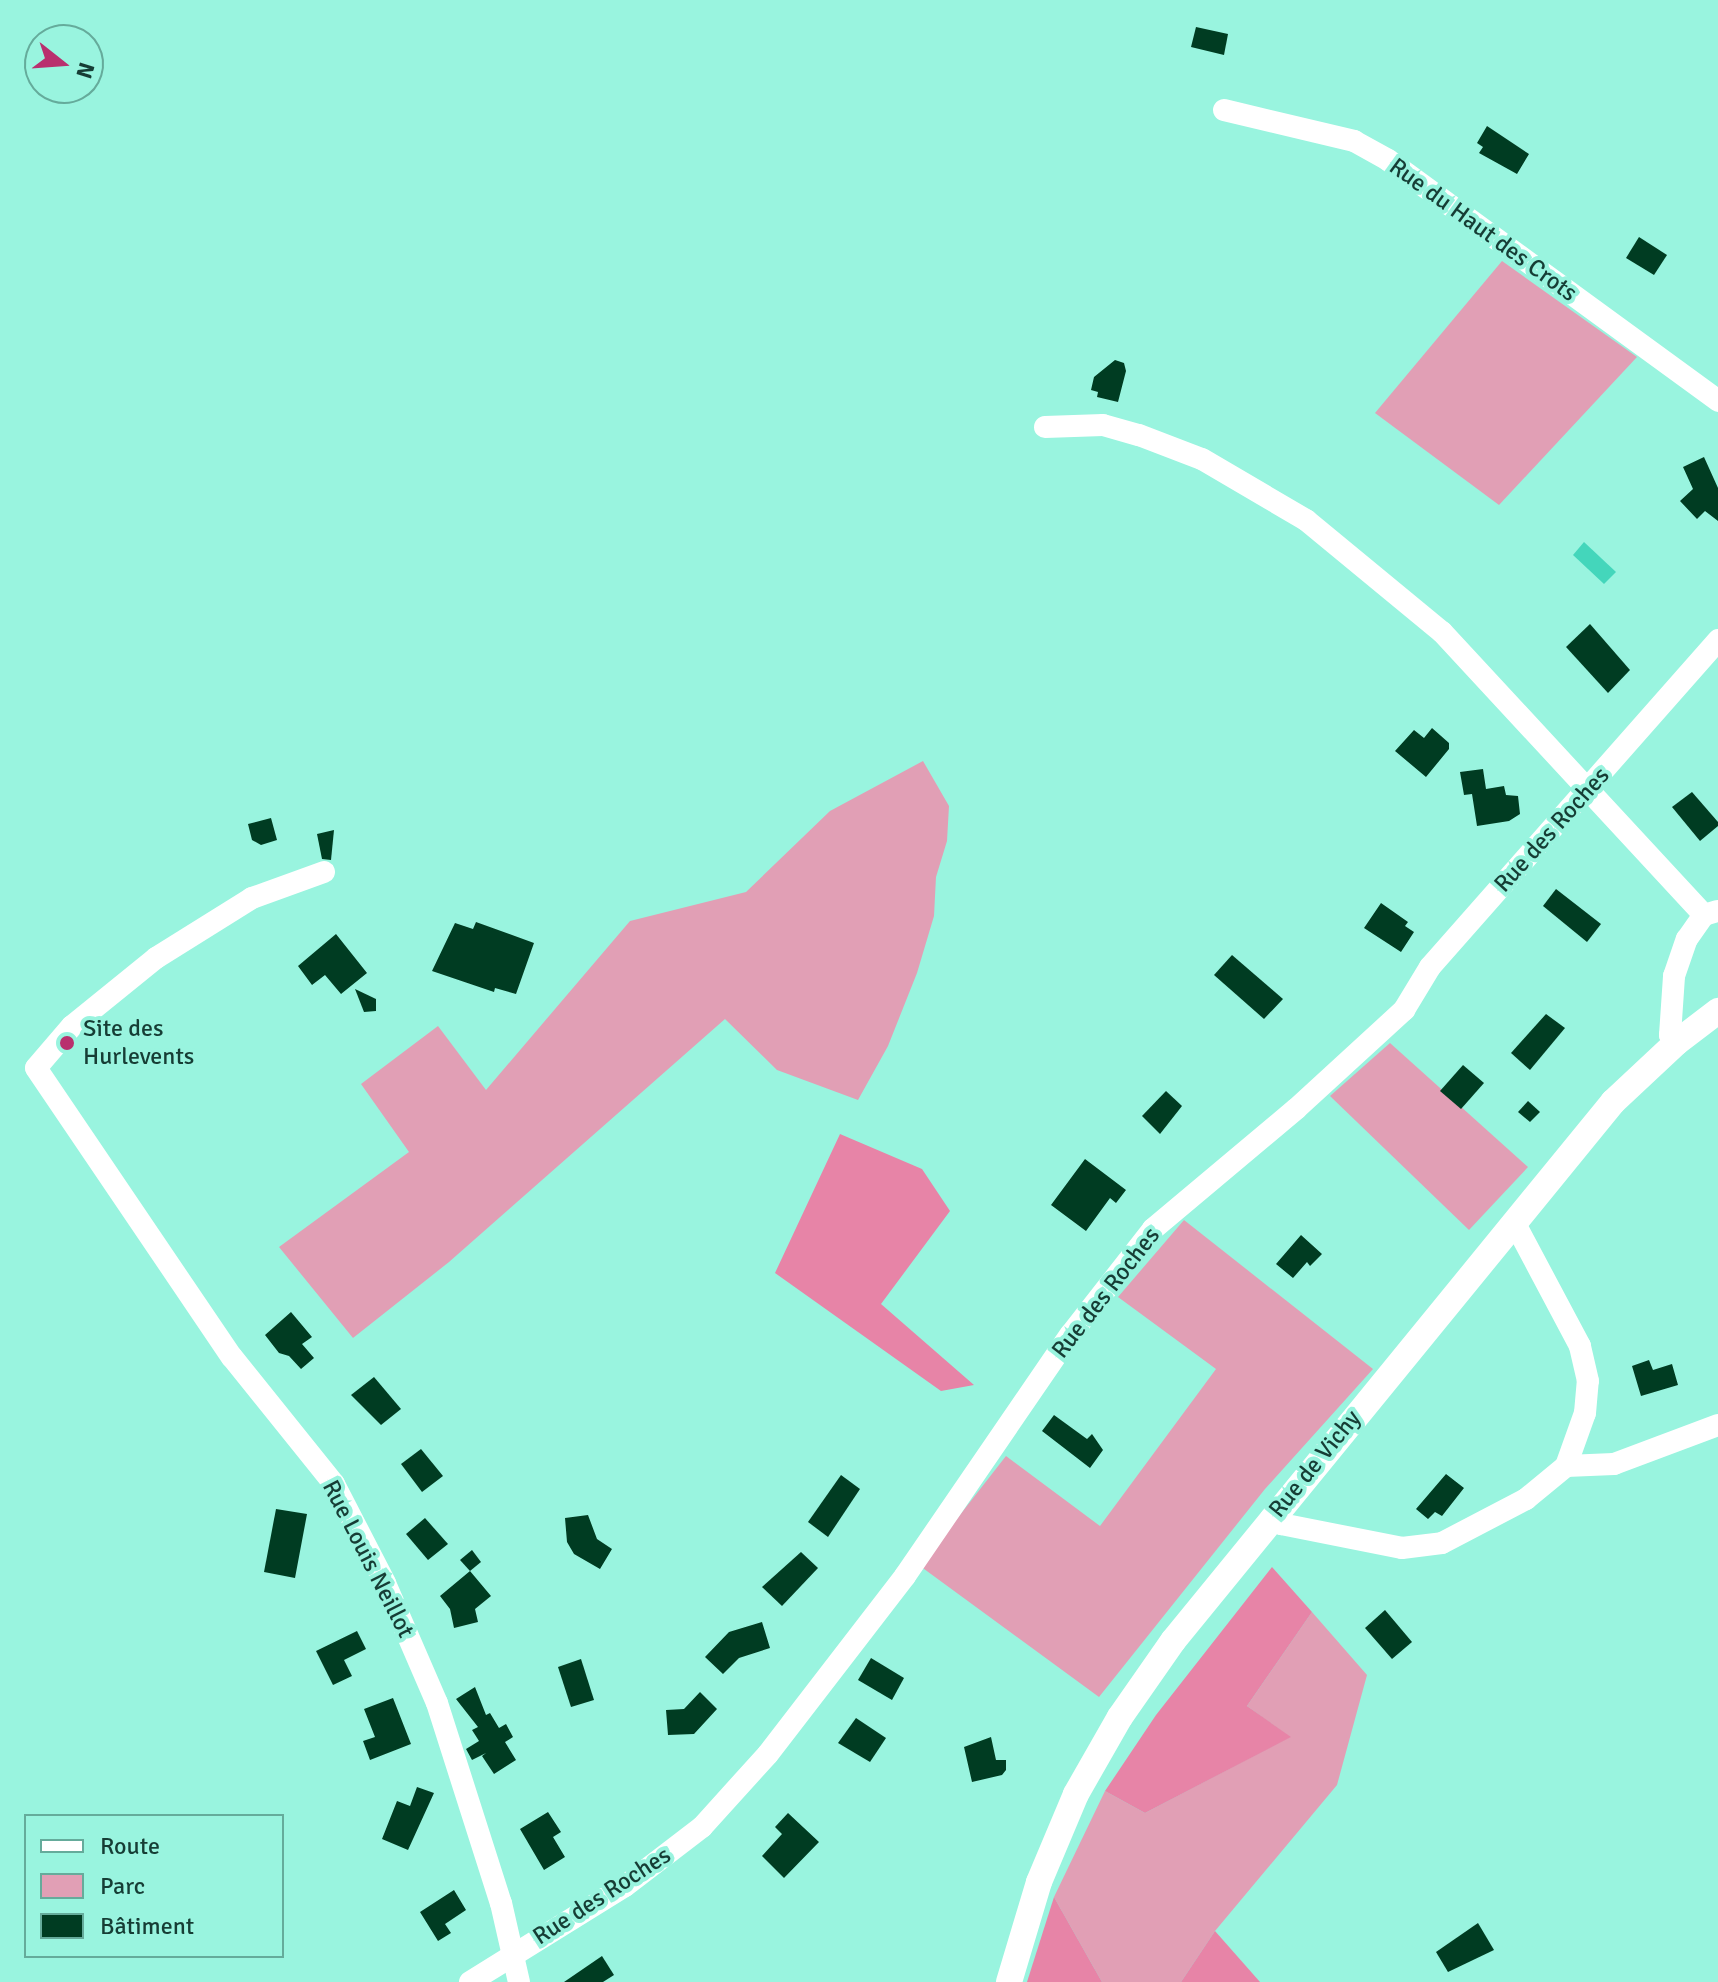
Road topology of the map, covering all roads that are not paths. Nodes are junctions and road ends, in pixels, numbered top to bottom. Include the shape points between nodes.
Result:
1 (1224, 110) dead end
2 (1718, 401) edge
3 (1045, 427) dead end
4 (1718, 640) edge
5 (1590, 789) junction
6 (324, 872) dead end
7 (1711, 913) edge
8 (1718, 1011) edge
9 (1676, 1043) junction
10 (1514, 1222) junction
11 (1718, 1425) edge
12 (1566, 1466) junction
13 (1271, 1518) junction
14 (511, 1954) junction
15 (470, 1982) edge
16 (519, 1982) edge
17 (1009, 1982) edge

1 - 2 street, Rue du Haut des Crots via 1354,141 1388,160
3 - 5 street via 1103,425 1139,435 1202,459 1306,520 1442,632
4 - 5 street, Rue des Roches
5 - 7 street
5 - 14 street, Rue des Roches via 1430,967 1404,1010 1153,1229 1071,1334 905,1576 768,1754 702,1827 625,1886
6 - 14 street, Rue Louis Neillot via 252,898 156,958 72,1026 36,1068 232,1357 334,1484 385,1583 437,1703 493,1875
7 - 9 street via 1687,939 1674,976 1670,1035
8 - 9 street, Rue de Vichy
9 - 10 street, Rue de Vichy via 1613,1102
10 - 12 street via 1580,1346 1588,1381 1585,1413
10 - 13 street, Rue de Vichy
11 - 12 street via 1614,1464
12 - 13 street via 1526,1499 1442,1543 1402,1548
13 - 17 street, Rue de Vichy via 1173,1641 1120,1717 1076,1794 1039,1882
14 - 15 street, Rue des Roches
14 - 16 street, Rue Louis Neillot

